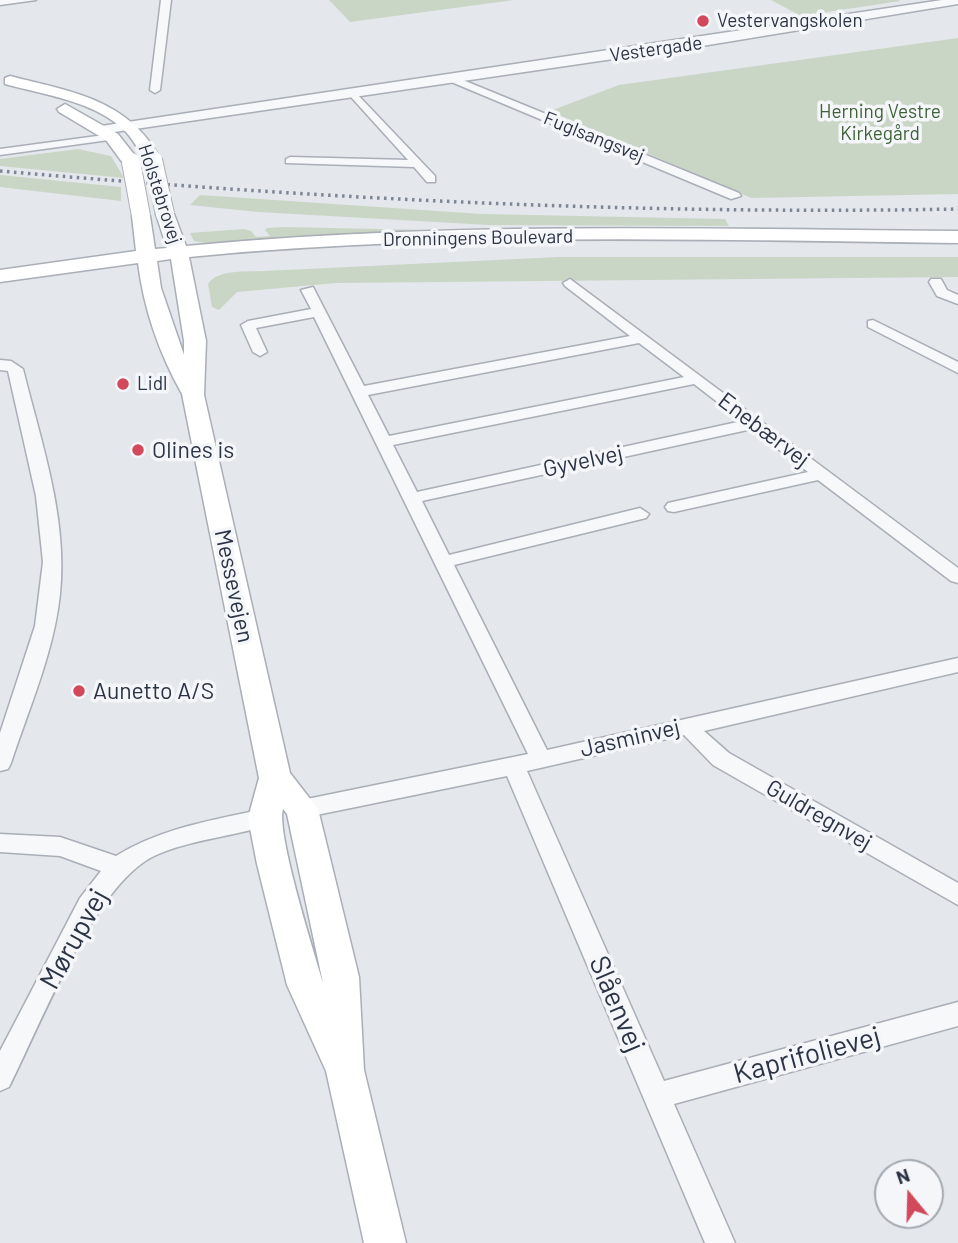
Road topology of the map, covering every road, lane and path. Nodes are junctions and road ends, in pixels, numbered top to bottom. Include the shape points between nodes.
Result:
1 (32, 0) edge
2 (166, 0) edge
3 (958, 1) edge
4 (0, 2) edge
5 (5, 79) edge
6 (453, 79) junction
7 (155, 90) dead end
8 (355, 94) junction
9 (135, 130) junction
10 (109, 132) junction
11 (0, 150) edge
12 (290, 161) dead end
13 (417, 164) junction
14 (431, 179) dead end
15 (735, 196) dead end
16 (958, 237) edge
17 (958, 253) edge
18 (164, 264) junction
19 (0, 276) edge
20 (936, 282) dead end
21 (570, 284) dead end
22 (0, 289) edge
23 (308, 290) dead end
24 (958, 300) edge
25 (319, 312) junction
26 (873, 324) dead end
27 (641, 338) junction
28 (260, 352) dead end
29 (3, 365) edge
30 (958, 368) edge
31 (695, 379) junction
32 (359, 392) junction
33 (193, 395) junction
34 (755, 424) junction
35 (384, 442) junction
36 (821, 474) junction
37 (412, 498) junction
38 (674, 507) dead end
39 (640, 514) dead end
40 (443, 562) junction
41 (958, 577) edge
42 (958, 665) edge
43 (688, 725) junction
44 (541, 759) junction
45 (0, 763) edge
46 (514, 766) junction
47 (275, 778) junction
48 (302, 809) junction
49 (264, 818) junction
50 (0, 843) edge
51 (117, 868) junction
52 (958, 895) edge
53 (958, 1014) edge
54 (345, 1070) junction
55 (0, 1078) edge
56 (656, 1096) junction
57 (384, 1243) edge
58 (720, 1243) edge

1 - 4 street
2 - 7 street
3 - 6 street, Vestergade
5 - 9 main road, Holstebrovej via 103,109
5 - 10 main road, Holstebrovej via 52,102 85,111
6 - 8 street, Vestergade
6 - 15 street, Fuglsangsvej
8 - 9 street, Vestergade
8 - 13 street
9 - 10 main road
9 - 18 main road, Holstebrovej, bridge via 153,160 165,214
10 - 11 street
10 - 18 main road, Holstebrovej, bridge via 131,162 141,216
12 - 13 street
13 - 14 street
16 - 18 main road, Dronningens Boulevard via 374,239
17 - 18 main road, Dronningens Boulevard via 646,250
18 - 19 main road, Dronningens Boulevard
18 - 22 main road, Dronningens Boulevard
18 - 33 main road, Messevejen via 195,341
18 - 33 main road, Messevejen via 167,344
20 - 24 street via 943,293
21 - 27 street, Enebærvej
23 - 25 street
25 - 28 street via 248,325
25 - 32 street
26 - 30 street
27 - 31 street, Enebærvej
27 - 32 street
29 - 45 street via 15,369 49,511 52,568 46,625
31 - 34 street, Enebærvej
31 - 35 street
32 - 35 street
33 - 47 main road, Messevejen
34 - 36 street, Enebærvej
34 - 37 street, Gyvelvej
35 - 37 street
36 - 38 street
36 - 41 street, Enebærvej
37 - 40 street
39 - 40 street
40 - 44 street
42 - 43 street, Jasminvej
43 - 44 street, Jasminvej
43 - 52 street, Guldregnvej via 721,759
44 - 46 street, Jasminvej
46 - 48 street, Jasminvej
46 - 56 street, Slåenvej
47 - 48 main road, Messevejen
47 - 49 main road, Messevejen
48 - 49 main road
48 - 54 main road, Messevejen via 341,977
49 - 51 street, Mørupvej via 184,836 145,850
49 - 54 main road, Messevejen via 305,985
50 - 51 street via 60,844
51 - 55 street, Mørupvej via 88,905
53 - 56 street, Kaprifolievej
54 - 57 main road, Messevejen
56 - 58 street, Slåenvej

